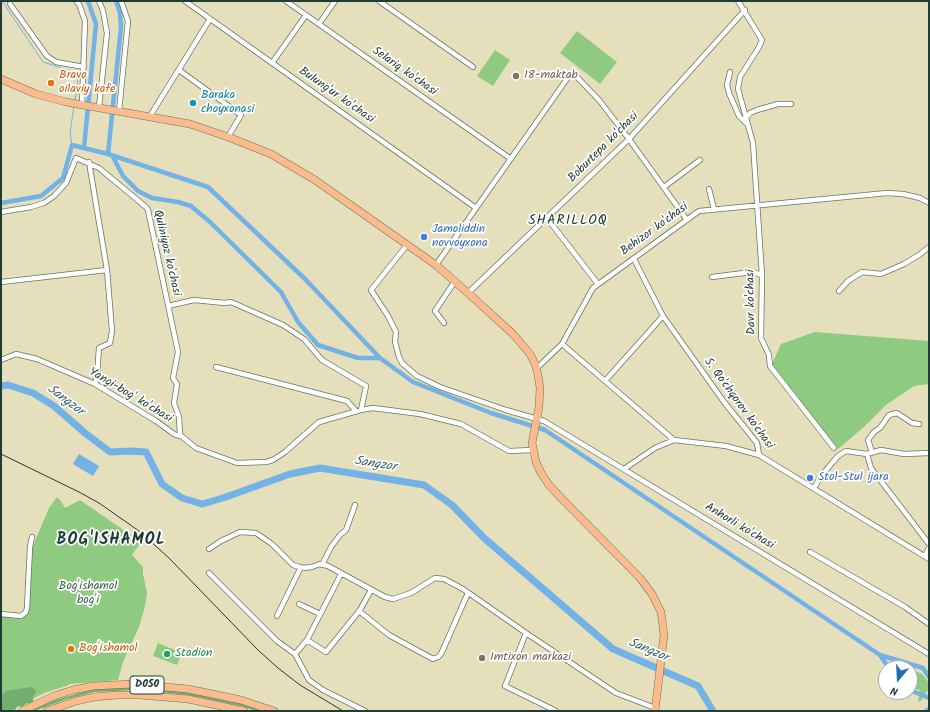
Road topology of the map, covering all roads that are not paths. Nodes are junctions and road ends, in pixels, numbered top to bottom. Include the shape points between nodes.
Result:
1 (76, 1) edge
2 (99, 1) edge
3 (121, 1) edge
4 (184, 1) edge
5 (286, 1) edge
6 (335, 1) edge
7 (379, 1) edge
8 (738, 1) edge
9 (10, 4) dead end
10 (745, 10) junction
11 (306, 15) junction
12 (210, 19) junction
13 (319, 24) junction
14 (272, 63) junction
15 (84, 67) junction
16 (473, 67) dead end
17 (179, 70) junction
18 (730, 72) dead end
19 (1, 79) edge
20 (79, 104) junction
21 (791, 104) dead end
22 (99, 107) junction
23 (119, 111) junction
24 (150, 116) junction
25 (746, 118) junction
26 (748, 126) junction
27 (228, 137) junction
28 (629, 139) junction
29 (511, 159) junction
30 (700, 160) dead end
31 (89, 162) junction
32 (664, 187) junction
33 (710, 189) dead end
34 (929, 203) edge
35 (757, 205) junction
36 (476, 208) junction
37 (714, 209) junction
38 (1, 212) edge
39 (547, 218) junction
40 (687, 220) junction
41 (407, 245) junction
42 (929, 246) edge
43 (634, 258) junction
44 (436, 265) junction
45 (107, 270) junction
46 (762, 275) junction
47 (712, 277) dead end
48 (455, 281) junction
49 (1, 282) edge
50 (598, 284) junction
51 (840, 290) dead end
52 (468, 293) junction
53 (168, 306) junction
54 (663, 316) junction
55 (444, 323) dead end
56 (562, 344) junction
57 (1, 360) edge
58 (216, 367) dead end
59 (537, 368) junction
60 (605, 381) junction
61 (95, 384) junction
62 (359, 411) junction
63 (537, 419) junction
64 (918, 424) dead end
65 (180, 435) junction
66 (674, 440) junction
67 (834, 448) dead end
68 (533, 450) junction
69 (870, 453) junction
70 (929, 454) edge
71 (759, 455) junction
72 (624, 469) junction
73 (814, 488) junction
74 (355, 505) dead end
75 (32, 537) dead end
76 (929, 544) edge
77 (929, 548) edge
78 (209, 549) dead end
79 (810, 552) dead end
80 (927, 557) edge
81 (322, 565) junction
82 (301, 567) junction
83 (209, 573) dead end
84 (341, 574) junction
85 (371, 590) junction
86 (468, 593) junction
87 (299, 604) dead end
88 (359, 611) junction
89 (1, 614) edge
90 (320, 614) junction
91 (277, 616) dead end
92 (929, 624) edge
93 (526, 633) junction
94 (307, 640) junction
95 (294, 654) junction
96 (929, 654) edge
97 (655, 710) edge
98 (22, 711) edge
99 (47, 711) edge
100 (244, 711) edge
101 (274, 711) edge
102 (365, 711) edge
103 (556, 711) edge

1 - 15 street via 80,4 86,21
2 - 22 street via 107,33
3 - 23 street via 128,21
4 - 12 street, Bulung'ur ko'chasi
5 - 11 street, Selariq ko'chasi
6 - 13 street
7 - 16 street
8 - 10 street
9 - 15 street via 47,56 56,62
10 - 25 street, Davr ko'chasi via 762,40 740,77 738,89
10 - 28 street, Boburtepa ko'chasi
11 - 13 street, Selariq ko'chasi
11 - 14 street
12 - 14 street, Bulung'ur ko'chasi
12 - 17 street
13 - 29 street, Selariq ko'chasi
14 - 36 street, Bulung'ur ko'chasi
15 - 20 street
17 - 24 street
17 - 27 street via 241,115
18 - 26 street via 727,84 729,93 739,116
19 - 20 main road via 36,94
20 - 22 main road
21 - 25 street via 778,104 757,110
22 - 23 main road
23 - 24 main road
24 - 27 main road via 190,124
25 - 26 street, Davr ko'chasi
26 - 35 street, Davr ko'chasi via 753,143
27 - 41 main road via 271,154 301,171
28 - 29 street via 599,100 576,76 569,76
28 - 32 street
28 - 39 street, Boburtepa ko'chasi
29 - 36 street
30 - 32 street
31 - 38 street via 76,158 66,184 44,203
31 - 45 street
31 - 53 street, Quliniyoz ko'chasi via 148,210
32 - 40 street
33 - 37 street
34 - 35 street, Behizor ko'chasi via 920,198 887,193
35 - 37 street, Behizor ko'chasi
35 - 46 street, Davr ko'chasi
36 - 44 street
37 - 40 street, Behizor ko'chasi via 699,211
39 - 50 street
39 - 52 street, Boburtepa ko'chasi
40 - 43 street, Behizor ko'chasi
41 - 44 main road
41 - 63 street, Anhorli ko'chasi via 371,290 396,332 395,342 402,363 417,376 440,387
42 - 51 street via 904,264 881,274 862,272
43 - 50 street, Behizor ko'chasi
43 - 54 street, S. Qo'chqorov ko'chasi
44 - 48 main road
45 - 49 street
45 - 61 street via 111,337 109,344 99,348
46 - 47 street via 752,272
46 - 67 street, Davr ko'chasi via 761,338 769,355 770,366
48 - 52 main road
48 - 55 street via 435,311
50 - 56 street, Behizor ko'chasi via 593,288
52 - 59 main road via 521,342
53 - 62 street via 194,300 232,302 283,325 304,339 322,360 366,386
53 - 65 street, Quliniyoz ko'chasi via 178,352 173,378 177,384 174,403 179,417
54 - 60 street
54 - 71 street, S. Qo'chqorov ko'chasi via 724,402 757,443
56 - 59 street, Behizor ko'chasi
56 - 60 street
57 - 61 street, Yangi-bog' ko'chasi via 16,354 38,359
58 - 62 street via 348,401
59 - 63 main road via 540,388
60 - 66 street
61 - 65 street, Yangi-bog' ko'chasi via 174,434
62 - 65 street, Yangi-bog' ko'chasi via 319,422 285,452 266,462 237,463 196,448
62 - 68 street, Yangi-bog' ko'chasi via 373,408 420,414 461,424 509,451
63 - 68 main road
63 - 72 street, Anhorli ko'chasi
64 - 69 street via 897,413 889,415 868,440
66 - 71 street via 726,446
66 - 72 street via 655,448
68 - 97 main road via 537,465 549,485 633,570 659,607 664,636
69 - 70 street via 881,450 904,454
69 - 73 street via 846,451 838,456 820,476
69 - 76 street via 871,468
71 - 73 street, S. Qo'chqorov ko'chasi
72 - 96 street, Anhorli ko'chasi
73 - 80 street, S. Qo'chqorov ko'chasi
74 - 81 street via 346,530 331,546
75 - 89 street via 26,612 21,616
77 - 80 street
78 - 82 street via 240,532 256,533 272,544 292,565
79 - 92 street via 905,607
81 - 82 street
81 - 84 street
82 - 91 street
83 - 95 street via 277,642
84 - 85 street
84 - 90 street
85 - 86 street via 393,599 411,593 435,578 444,579
85 - 88 street
86 - 88 street via 441,654 433,659 389,635
86 - 93 street
87 - 90 street
88 - 94 street via 326,652
90 - 94 street
93 - 97 street via 616,693
93 - 103 street via 505,686
94 - 95 street
95 - 102 street via 309,680
98 - 101 main road, D050 via 73,690 132,684 188,689 241,700
99 - 100 main road, D050 via 76,700 117,695 188,699

